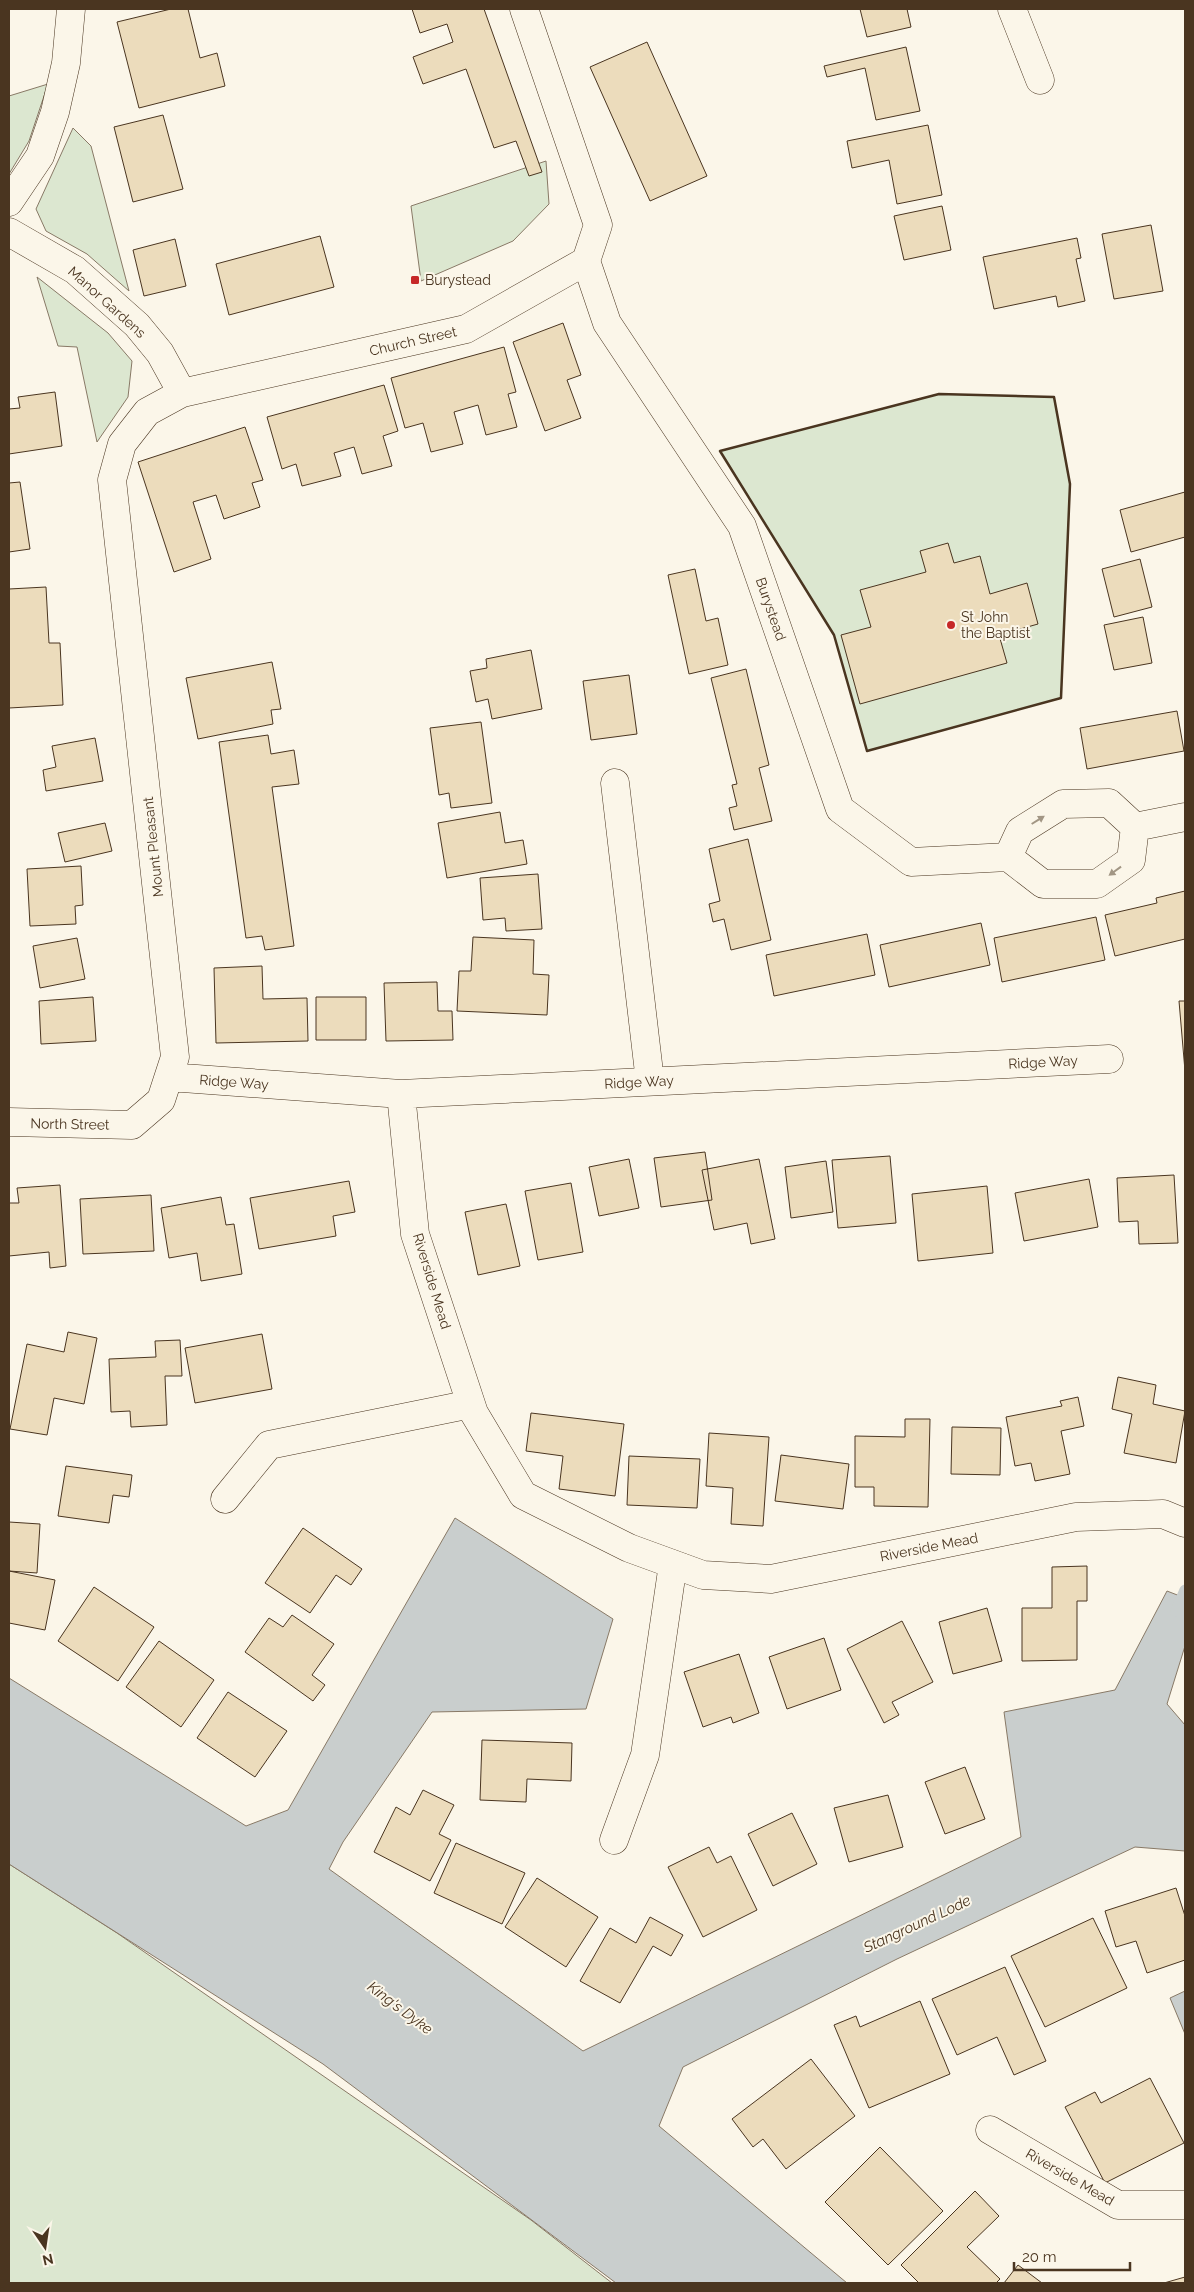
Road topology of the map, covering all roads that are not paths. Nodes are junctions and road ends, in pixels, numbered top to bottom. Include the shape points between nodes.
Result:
1 (72, 9) edge
2 (1012, 9) edge
3 (530, 11) edge
4 (1040, 80) dead end
5 (9, 202) edge
6 (9, 232) edge
7 (586, 261) junction
8 (182, 393) junction
9 (121, 554) joint
10 (615, 782) dead end
11 (1185, 817) edge
12 (1135, 827) junction
13 (1008, 856) junction
14 (1109, 1058) dead end
15 (169, 1077) junction
16 (650, 1082) junction
17 (400, 1094) junction
18 (9, 1122) edge
19 (132, 1125) joint
20 (471, 1404) junction
21 (225, 1499) dead end
22 (1185, 1523) edge
23 (674, 1564) junction
24 (614, 1840) dead end
25 (990, 2130) dead end
26 (1185, 2205) edge

1 - 5 street via 66,63 52,121 40,156
2 - 4 street
3 - 7 street via 598,225
6 - 8 street, Manor Gardens via 75,270 137,325 160,353
7 - 8 street, Church Street via 466,329
7 - 13 street, Burystead via 606,323 742,526 840,809 911,862
8 - 9 street, Church Street via 148,412 122,444 112,480
9 - 15 street, Mount Pleasant via 175,1057
10 - 16 street
11 - 12 street
13 -> 12 street via 1020,831 1063,804 1109,804
12 -> 13 street via 1130,860 1097,884 1043,884
14 - 16 street, Ridge Way
15 - 17 street, Ridge Way
15 - 19 street, Mount Pleasant via 161,1100
16 - 17 street, Ridge Way
17 - 20 street, Riverside Mead via 415,1234
18 - 19 street, North Street
20 - 21 street via 269,1445
20 - 23 street, Riverside Mead via 524,1495 629,1548
22 - 23 street, Riverside Mead via 1162,1514 1076,1517 771,1579 703,1575
23 - 24 street via 645,1755
25 - 26 street, Riverside Mead via 1118,2205

